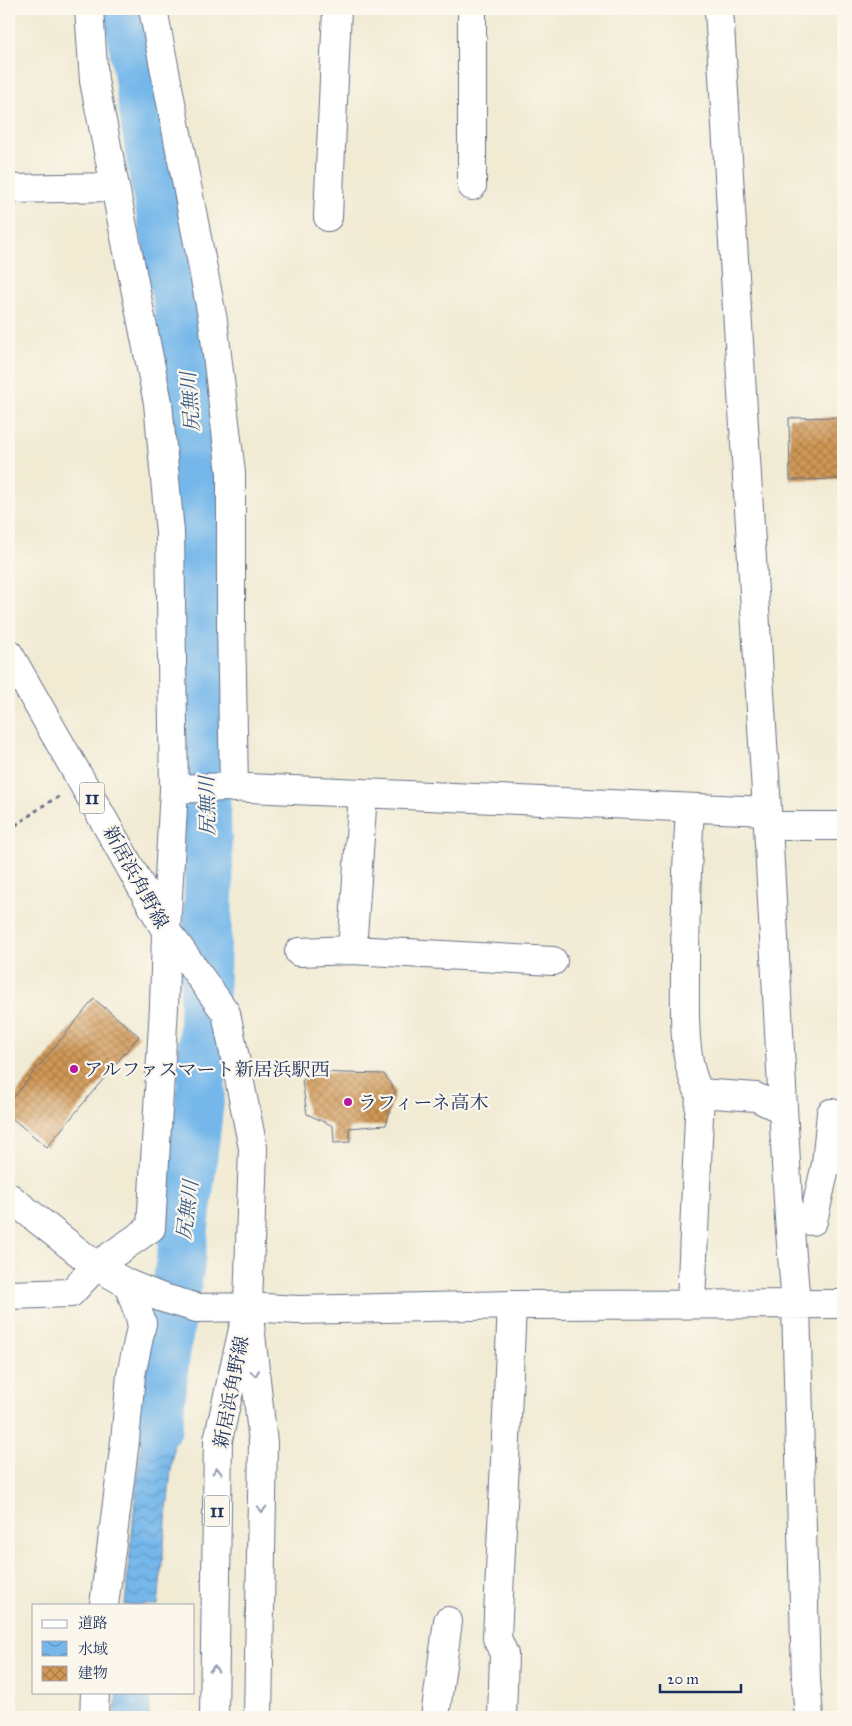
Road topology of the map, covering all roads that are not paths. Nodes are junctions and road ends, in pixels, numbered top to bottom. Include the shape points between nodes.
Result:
1 (89, 9) edge
2 (153, 9) edge
3 (337, 9) edge
4 (472, 9) edge
5 (718, 9) edge
6 (114, 186) junction
7 (472, 186) dead end
8 (9, 189) edge
9 (328, 218) dead end
10 (9, 654) edge
11 (230, 788) junction
12 (181, 789) junction
13 (363, 794) junction
14 (690, 808) junction
15 (767, 819) junction
16 (843, 826) edge
17 (171, 937) junction
18 (352, 950) junction
19 (299, 952) dead end
20 (553, 961) dead end
21 (700, 1093) junction
22 (783, 1110) junction
23 (831, 1113) dead end
24 (9, 1197) edge
25 (789, 1219) junction
26 (96, 1266) junction
27 (128, 1284) junction
28 (9, 1295) edge
29 (691, 1304) junction
30 (796, 1304) junction
31 (843, 1304) edge
32 (512, 1305) junction
33 (248, 1308) junction
34 (104, 1604) edge
35 (448, 1621) dead end
36 (95, 1694) edge
37 (94, 1717) edge
38 (214, 1717) edge
39 (258, 1717) edge
40 (435, 1717) edge
41 (502, 1717) edge
42 (809, 1717) edge

1 - 6 street via 94,81
2 - 11 street via 213,321 231,472
3 - 9 street
4 - 7 street
5 - 15 street
6 - 8 street
6 - 12 street via 158,403 170,533
10 - 17 street, 新居浜角野線 / 11
11 - 12 street
11 - 13 street
12 - 17 street
13 - 14 street
13 - 18 street
14 - 15 street
14 - 21 street via 685,1031 694,1083
15 - 16 street
15 - 22 street
17 - 26 street via 150,1228
17 - 33 street, 新居浜角野線 / 11 via 226,1012 253,1148
18 - 19 street
18 - 20 street
21 - 22 street via 756,1098
21 - 29 street
22 - 25 street
23 - 25 street via 826,1164 813,1221
24 - 26 street
25 - 30 street
26 - 27 street
26 - 28 street via 71,1294
27 - 33 street via 197,1308
27 - 34 street via 142,1323 131,1375
29 - 30 street
29 - 32 street
30 - 31 street
30 - 42 street
32 - 33 street via 298,1310
32 - 41 street via 497,1638 504,1654
38 -> 33 street, 新居浜角野線 / 11 via 218,1440
33 -> 39 street, 新居浜角野線 / 11 via 263,1443
35 - 40 street
36 - 37 street

